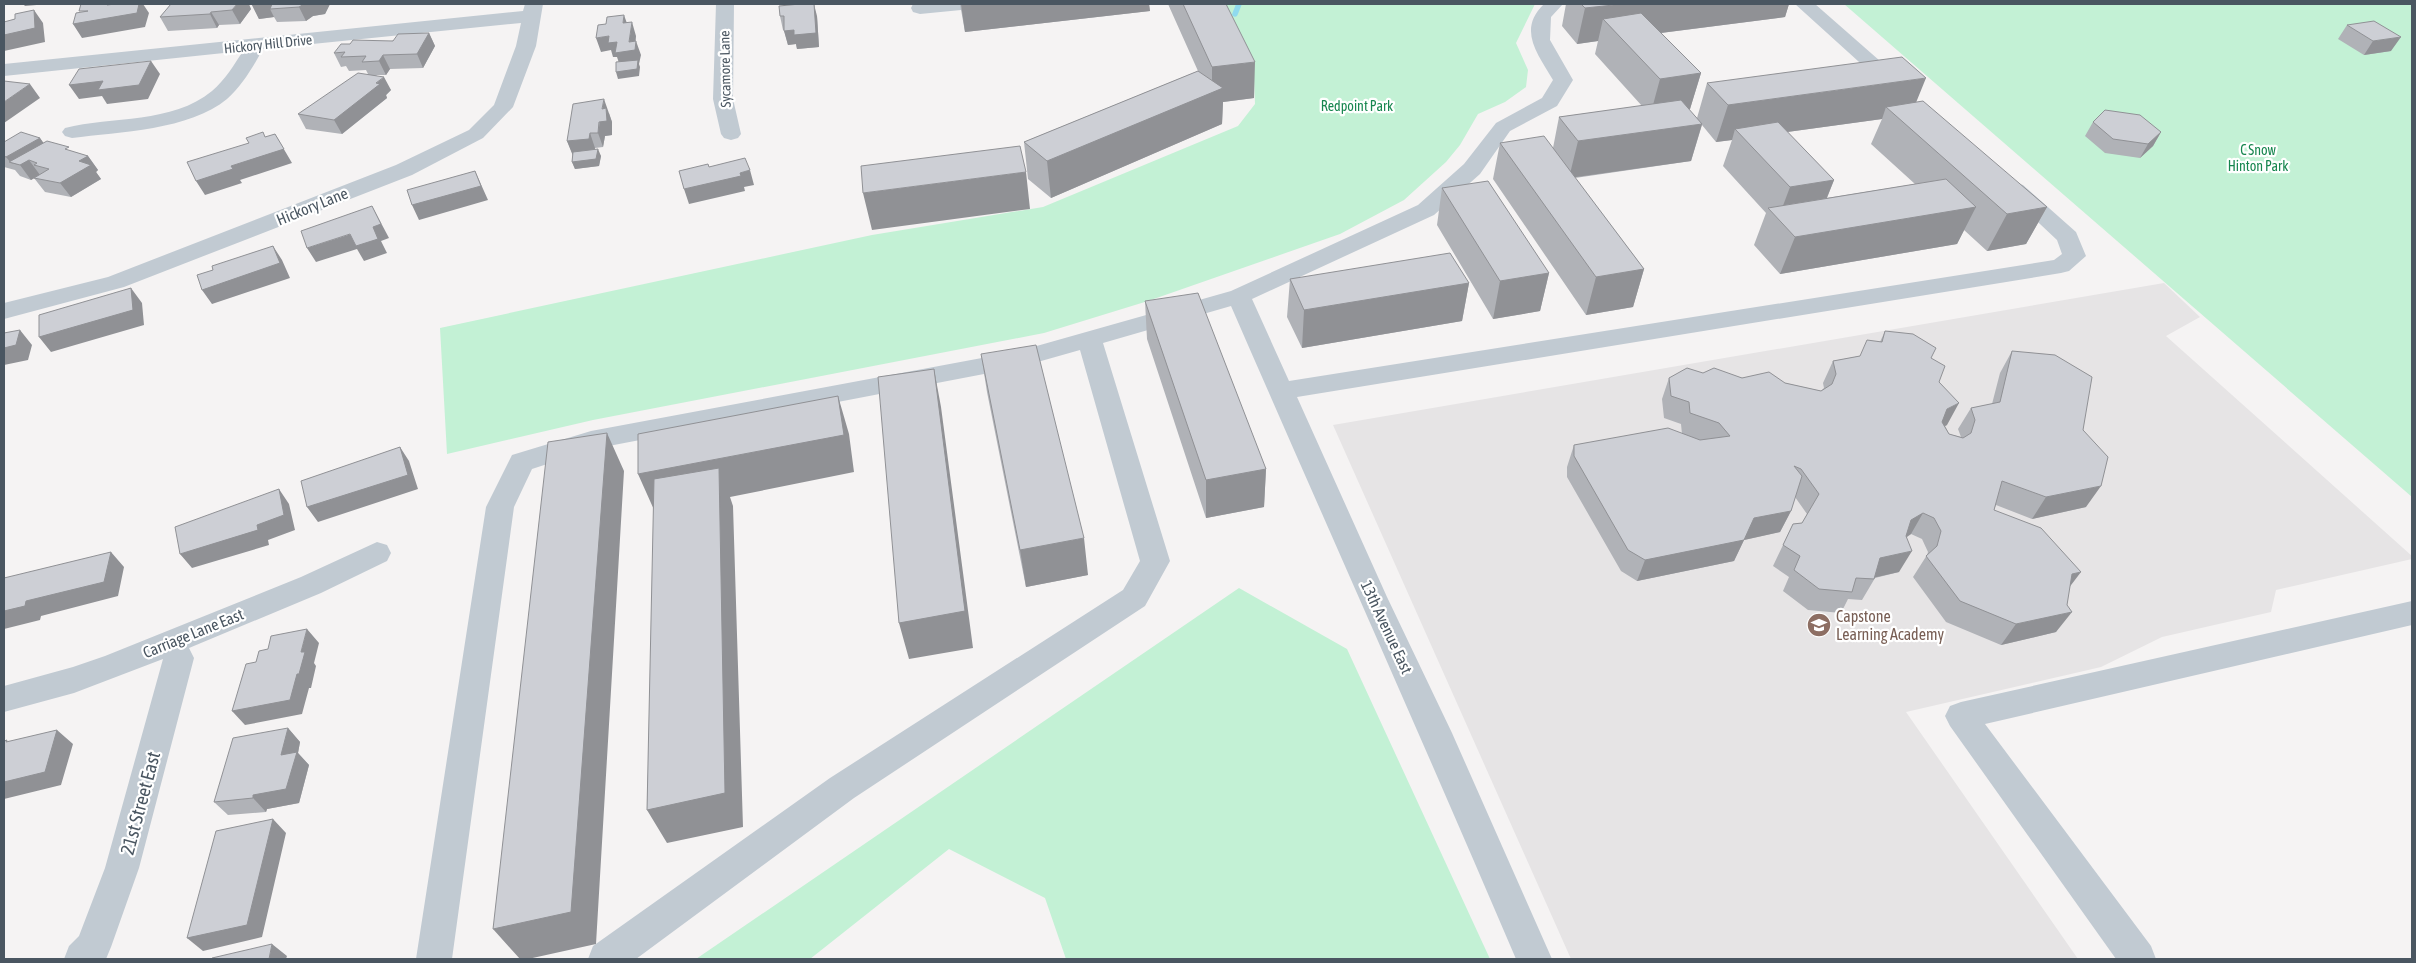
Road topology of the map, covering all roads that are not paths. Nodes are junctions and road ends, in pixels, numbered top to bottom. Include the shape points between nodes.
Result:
1 (725, 4) edge
2 (961, 4) edge
3 (1554, 4) edge
4 (1804, 4) edge
5 (920, 8) dead end
6 (533, 10) edge
7 (256, 45) junction
8 (4, 70) edge
9 (1914, 101) edge
10 (72, 132) dead end
11 (730, 134) dead end
12 (2002, 178) edge
13 (1240, 296) junction
14 (4, 311) edge
15 (1089, 339) junction
16 (1282, 391) junction
17 (377, 553) dead end
18 (2412, 613) edge
19 (169, 643) junction
20 (4, 699) edge
21 (82, 959) edge
22 (434, 959) edge
23 (606, 959) edge
24 (1534, 959) edge
25 (2138, 959) edge

1 - 11 street, Sycamore Lane via 723,98
2 - 5 street
3 - 13 street via 1542,16 1540,40 1563,80 1550,102 1503,126 1472,169 1426,210
4 - 9 street
6 - 7 street, Hickory Hill Drive
6 - 14 street, Hickory Lane via 526,46 503,107 476,134 404,170 116,282
7 - 8 street, Hickory Hill Drive
7 - 10 street via 229,85 215,98 192,110 164,119
12 - 16 street via 2068,237 2074,256 2061,266
13 - 15 street
13 - 16 street, 13th Avenue East
15 - 22 street via 1020,359 590,440 522,462 500,507
15 - 23 street via 1155,560 1134,598 842,788
16 - 24 street, 13th Avenue East
17 - 19 street, Carriage Lane East via 311,585
18 - 25 street via 1961,716
19 - 20 street, Carriage Lane East via 74,680
19 - 21 street, 21st Street East via 179,658 122,868 92,947

